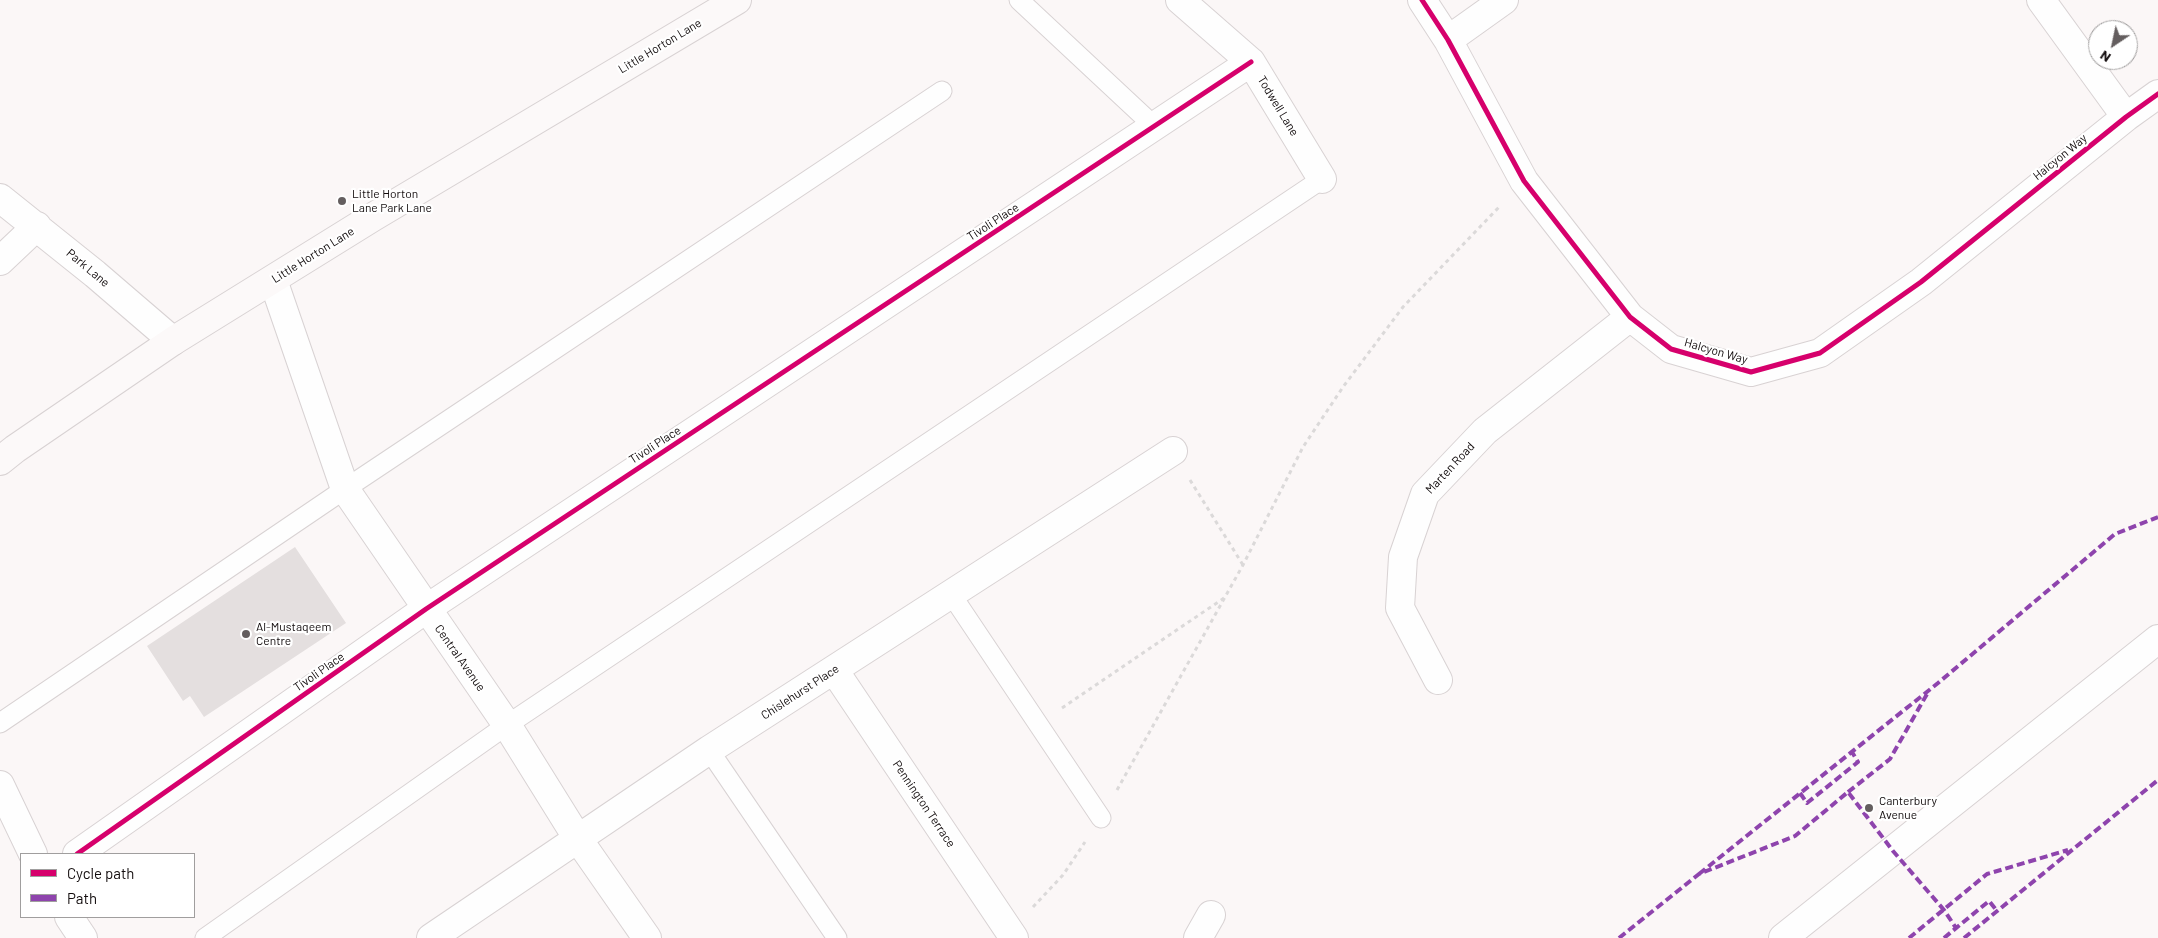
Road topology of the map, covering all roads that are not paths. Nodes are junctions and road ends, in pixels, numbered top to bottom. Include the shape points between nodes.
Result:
1 (737, 0) edge
2 (1019, 0) edge
3 (1180, 0) edge
4 (1422, 0) edge
5 (1504, 0) edge
6 (2041, 0) edge
7 (1448, 40) junction
8 (1251, 62) junction
9 (942, 91) dead end
10 (2158, 94) edge
11 (2126, 117) junction
12 (1154, 127) junction
13 (1322, 179) joint
14 (0, 198) edge
15 (37, 226) junction
16 (0, 261) edge
17 (273, 280) junction
18 (1630, 318) junction
19 (173, 341) junction
20 (1173, 451) road end
21 (0, 461) edge
22 (345, 490) junction
23 (951, 594) junction
24 (426, 609) junction
25 (2158, 639) edge
26 (834, 670) junction
27 (1438, 680) dead end
28 (0, 723) edge
29 (507, 726) junction
30 (709, 750) junction
31 (0, 785) edge
32 (1102, 818) road end
33 (578, 839) junction
34 (33, 853) edge
35 (78, 853) edge
36 (70, 918) edge
37 (1012, 936) edge
38 (83, 938) edge
39 (205, 938) edge
40 (431, 938) edge
41 (647, 938) edge
42 (836, 938) edge
43 (1783, 938) edge

1 - 17 street, Little Horton Lane
2 - 12 lane
3 - 8 street, Todwell Lane
4 - 7 street, Halcyon Way
5 - 7 street
6 - 11 street
7 - 18 street, Halcyon Way via 1524,181
8 - 12 street, Tivoli Place
8 - 13 street, Todwell Lane
9 - 22 lane
10 - 11 street, Halcyon Way
11 - 18 street, Halcyon Way via 1921,282 1820,353 1751,372 1671,349
12 - 24 street, Tivoli Place
13 - 29 lane
14 - 15 street, Park Lane
15 - 16 street
15 - 19 street, Park Lane
17 - 19 street, Little Horton Lane
17 - 22 street, Central Avenue
18 - 27 street, Marten Road via 1485,431 1424,494 1403,557 1400,608
19 - 21 street, Little Horton Lane
20 - 23 street, Chislehurst Place
22 - 24 street, Central Avenue
22 - 28 lane
23 - 26 street, Chislehurst Place
23 - 32 lane
24 - 29 street, Central Avenue
24 - 35 street, Tivoli Place
25 - 43 street
26 - 30 street, Chislehurst Place
26 - 37 street, Pennington Terrace
29 - 33 street, Central Avenue
29 - 39 lane
30 - 33 street, Chislehurst Place
30 - 42 lane
31 - 34 street
33 - 40 street, Chislehurst Place
33 - 41 street, Central Avenue
36 - 38 street

